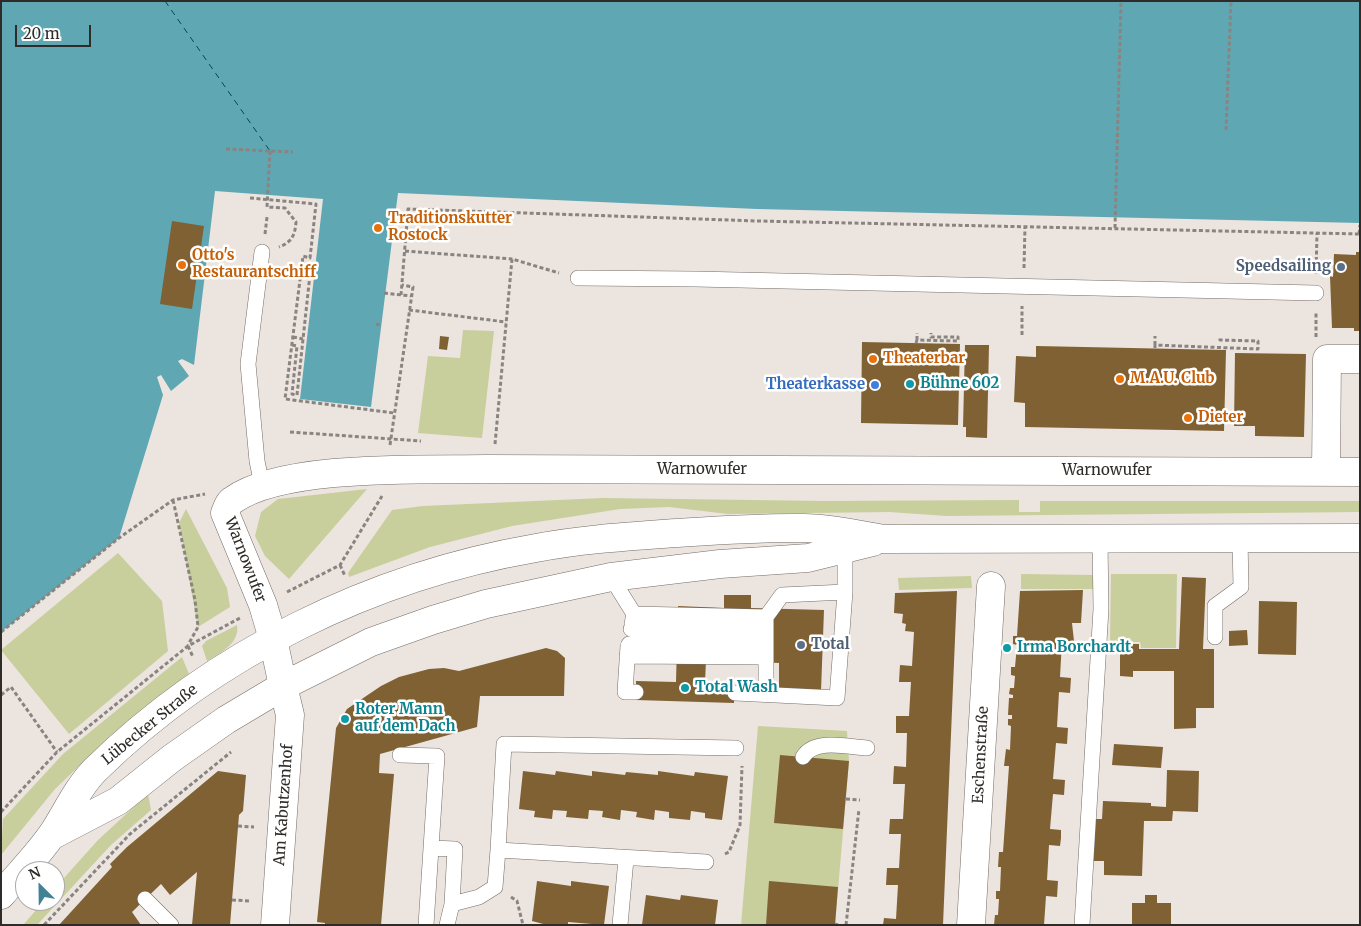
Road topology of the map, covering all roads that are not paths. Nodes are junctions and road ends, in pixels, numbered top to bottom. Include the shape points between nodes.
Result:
1 (270, 250) road end
2 (578, 278) road end
3 (1316, 293) dead end
4 (1360, 359) edge
5 (1326, 472) junction
6 (1360, 472) edge
7 (262, 485) junction
8 (1360, 538) edge
9 (884, 539) junction
10 (1100, 540) junction
11 (1240, 540) junction
12 (845, 549) junction
13 (611, 577) junction
14 (991, 586) dead end
15 (845, 592) junction
16 (632, 622) junction
17 (766, 637) junction
18 (1215, 637) dead end
19 (273, 639) junction
20 (628, 650) junction
21 (284, 686) junction
22 (636, 692) dead end
23 (735, 693) dead end
24 (766, 694) junction
25 (736, 748) road end
26 (867, 748) dead end
27 (400, 755) dead end
28 (803, 757) dead end
29 (51, 836) junction
30 (432, 848) junction
31 (498, 850) junction
32 (626, 859) junction
33 (706, 862) road end
34 (1, 895) edge
35 (145, 899) dead end
36 (452, 904) junction
37 (427, 924) edge
38 (171, 925) edge
39 (275, 925) edge
40 (447, 925) edge
41 (620, 925) edge
42 (971, 925) edge
43 (1082, 925) edge

1 - 7 lane via 248,364
2 - 3 lane
4 - 5 main road via 1327,359
5 - 6 main road, Warnowufer
5 - 7 main road, Warnowufer via 494,457 339,473
7 - 19 main road, Warnowufer via 231,501 225,513 263,605
8 - 11 main road
9 - 10 main road
9 - 12 main road
9 - 19 main road via 806,528 615,538 536,548 401,582 354,600
10 - 11 main road
10 - 43 lane via 1101,610
11 - 18 lane via 1241,587 1214,606
12 - 13 main road via 808,558
12 - 15 lane
13 - 16 lane
13 - 21 main road via 486,604 434,620 371,642
14 - 42 main road, Eschenstraße
15 - 17 lane via 782,595
15 - 24 lane via 837,698
16 - 17 lane
16 - 20 lane
17 - 20 lane
17 - 24 lane
19 - 21 main road, Warnowufer
19 - 29 main road, Lübecker Straße via 206,680 134,735 93,772
20 - 22 lane via 625,692
21 - 29 main road, Lübecker Straße via 226,720 118,801
21 - 39 main road, Am Kabutzenhof via 290,715
23 - 24 lane
25 - 31 lane via 504,744
26 - 28 lane via 822,746 811,748
27 - 30 lane via 437,756
29 - 34 main road, Lübecker Straße
30 - 36 lane via 455,849
30 - 37 lane
31 - 32 lane
31 - 36 lane via 495,887 479,897
32 - 33 lane
32 - 41 lane
35 - 38 lane
36 - 40 lane

